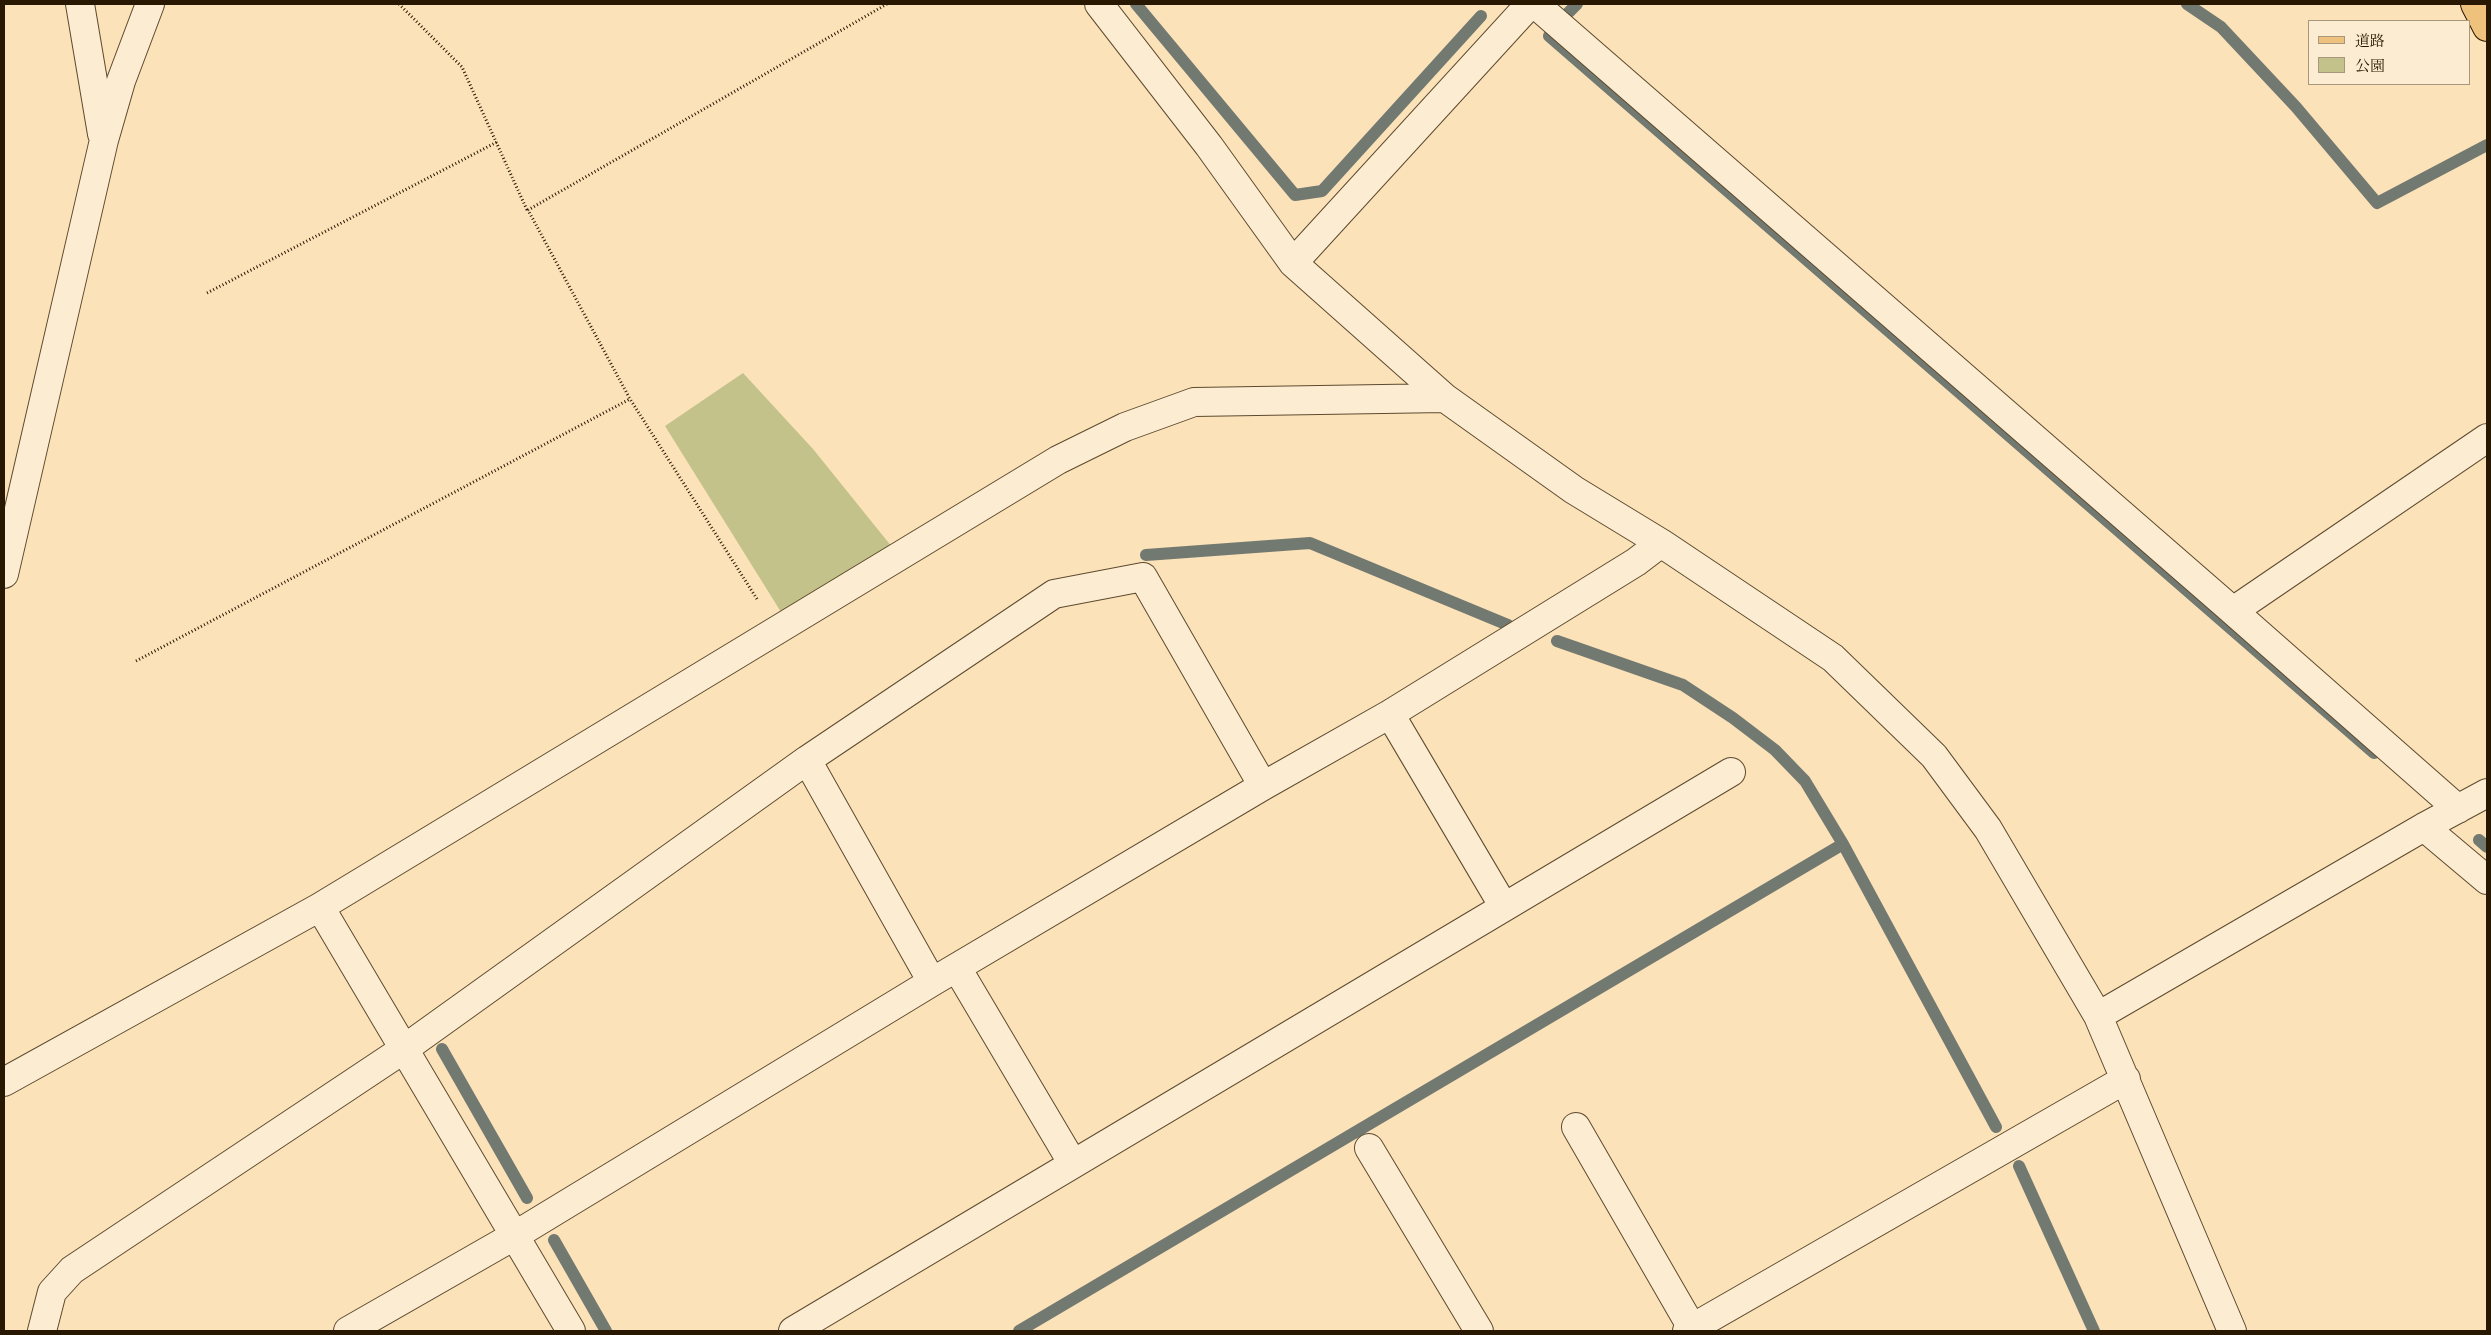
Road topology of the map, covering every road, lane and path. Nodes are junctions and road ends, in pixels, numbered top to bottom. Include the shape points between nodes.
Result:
1 (80, 4) edge
2 (150, 4) edge
3 (399, 4) edge
4 (887, 4) edge
5 (1099, 4) edge
6 (1530, 4) edge
7 (1535, 4) edge
8 (2475, 4) edge
9 (2487, 27) edge
10 (104, 140) junction
11 (497, 142) junction
12 (528, 210) junction
13 (1293, 263) junction
14 (207, 293) dead end
15 (1445, 398) junction
16 (630, 399) junction
17 (2487, 438) edge
18 (1661, 543) junction
19 (4, 574) edge
20 (2232, 610) junction
21 (777, 632) junction
22 (136, 661) dead end
23 (1390, 714) junction
24 (807, 760) junction
25 (1732, 772) dead end
26 (1263, 786) junction
27 (2487, 793) edge
28 (2458, 808) junction
29 (2424, 827) junction
30 (2487, 880) edge
31 (320, 907) junction
32 (1504, 908) junction
33 (957, 968) junction
34 (932, 982) junction
35 (2098, 1016) junction
36 (404, 1049) junction
37 (2126, 1078) junction
38 (4, 1082) edge
39 (1576, 1127) dead end
40 (1369, 1148) dead end
41 (1073, 1164) junction
42 (514, 1236) junction
43 (1689, 1330) edge
44 (42, 1331) edge
45 (348, 1331) edge
46 (571, 1331) edge
47 (793, 1331) edge
48 (1479, 1331) edge
49 (2232, 1331) edge

1 - 10 street
2 - 10 street via 121,81
3 - 11 path via 462,67
4 - 12 path
5 - 13 street via 1209,146
6 - 13 street
7 - 20 street
8 - 9 main road
10 - 19 street
11 - 12 path
11 - 14 path
12 - 16 path
13 - 15 street
15 - 18 street via 1574,490
15 - 21 street via 1194,402 1134,424 1058,460
16 - 21 path
16 - 22 path
17 - 20 street
18 - 23 street via 1636,562
18 - 35 street via 1833,658 1934,756 1988,829
20 - 28 street
21 - 31 street
23 - 26 street
23 - 32 street
24 - 26 street via 1054,594 1143,577
24 - 34 street
24 - 36 street
25 - 32 street
26 - 33 street
27 - 28 street
28 - 29 street
29 - 30 street
29 - 35 street
31 - 36 street
31 - 38 street
32 - 41 street
33 - 34 street
33 - 41 street
34 - 42 street
35 - 37 street
36 - 42 street
36 - 44 street via 72,1270 52,1292
37 - 43 street
37 - 49 street
39 - 43 street
40 - 48 street
41 - 47 street
42 - 45 street
42 - 46 street

